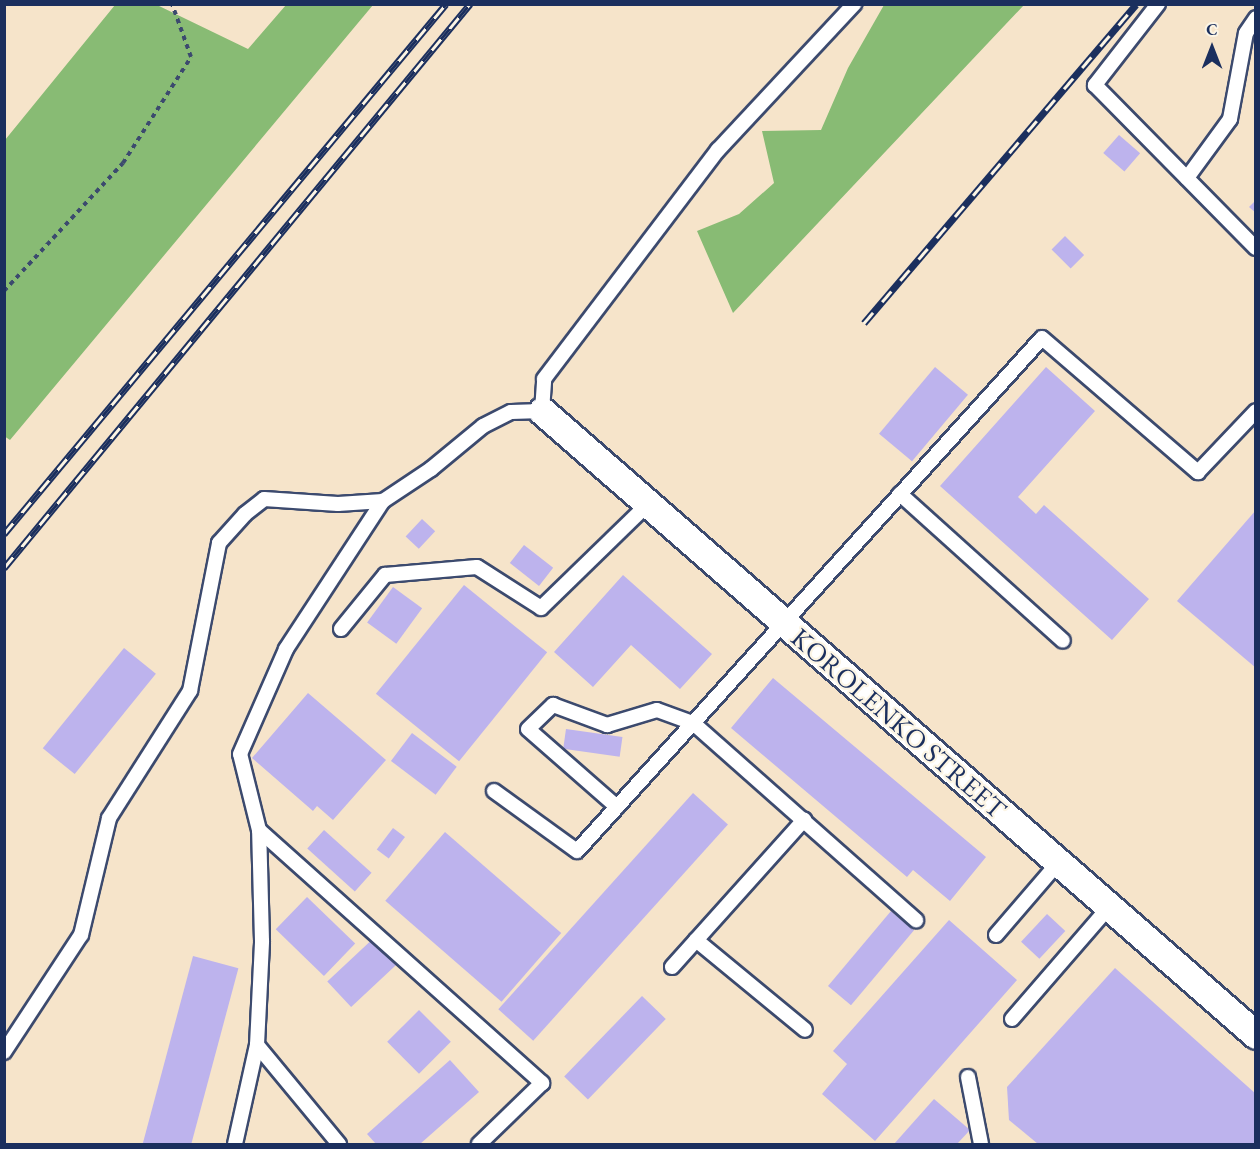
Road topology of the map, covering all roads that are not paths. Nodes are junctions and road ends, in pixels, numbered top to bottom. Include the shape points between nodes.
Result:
1 (854, 4) edge
2 (1158, 4) edge
3 (1256, 18) edge
4 (1187, 178) junction
5 (1256, 248) edge
6 (542, 411) junction
7 (1256, 411) edge
8 (900, 494) junction
9 (382, 501) junction
10 (648, 504) junction
11 (784, 623) junction
12 (340, 629) dead end
13 (1063, 641) dead end
14 (693, 723) junction
15 (494, 791) dead end
16 (617, 807) junction
17 (804, 820) junction
18 (259, 830) junction
19 (1058, 862) junction
20 (1109, 907) junction
21 (916, 920) dead end
22 (996, 935) dead end
23 (696, 940) junction
24 (672, 967) dead end
25 (1012, 1019) dead end
26 (805, 1030) dead end
27 (1256, 1035) edge
28 (257, 1045) junction
29 (4, 1052) edge
30 (968, 1077) dead end
31 (236, 1144) edge
32 (339, 1144) edge
33 (479, 1144) edge
34 (981, 1144) edge

1 - 6 lane via 718,150 544,379
2 - 4 lane via 1095,85
3 - 4 lane via 1246,33 1230,119
4 - 5 lane
6 - 9 lane via 511,412 483,426 431,469
6 - 10 street, KOROLENKO STREET
7 - 8 lane via 1198,472 1042,338
8 - 11 lane
8 - 13 lane
9 - 18 lane via 286,649 240,754
9 - 29 lane via 338,504 264,499 219,543 190,691 109,819 81,935
10 - 11 street, KOROLENKO STREET
10 - 12 lane via 541,608 477,567 385,575
11 - 14 lane
11 - 19 street, KOROLENKO STREET
14 - 16 lane
14 - 16 lane via 657,710 607,725 553,705 528,729
14 - 17 lane
15 - 16 lane via 577,851
17 - 21 lane
17 - 23 lane
18 - 28 lane via 262,941
18 - 33 lane via 542,1083
19 - 20 street, KOROLENKO STREET
19 - 22 lane
20 - 25 lane
20 - 27 street, KOROLENKO STREET
23 - 24 lane
23 - 26 lane
28 - 31 lane
28 - 32 lane
30 - 34 lane

